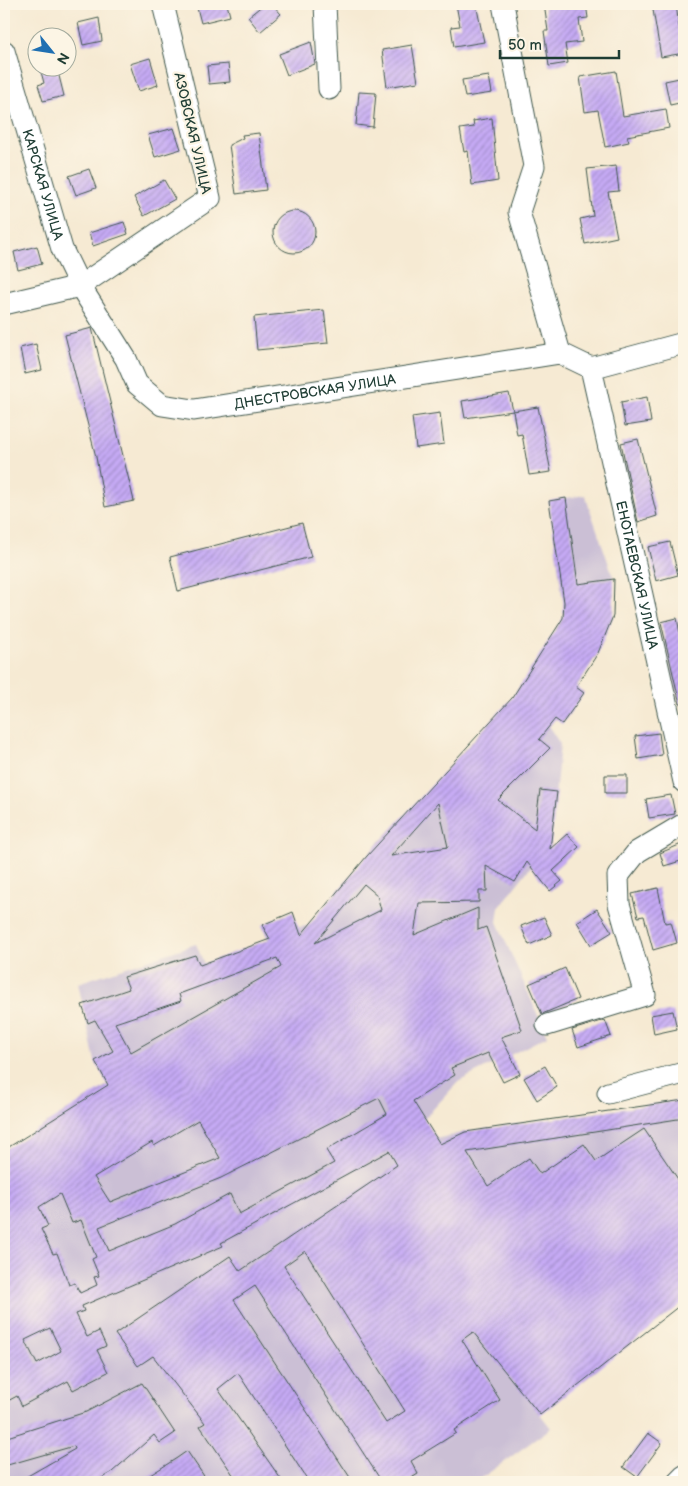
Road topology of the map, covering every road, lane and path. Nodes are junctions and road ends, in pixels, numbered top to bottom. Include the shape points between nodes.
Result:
1 (163, 4) edge
2 (325, 4) edge
3 (503, 4) edge
4 (4, 51) edge
5 (329, 89) dead end
6 (80, 286) junction
7 (4, 304) edge
8 (684, 343) edge
9 (560, 353) junction
10 (591, 368) junction
11 (684, 782) edge
12 (684, 824) edge
13 (546, 1025) dead end
14 (684, 1073) edge
15 (608, 1093) dead end
16 (684, 1476) edge
17 (678, 1482) edge

1 - 6 street, АЗОВСКАЯ УЛИЦА via 210,198
2 - 5 street
3 - 9 street via 534,166 519,212
4 - 6 street, КАРСКАЯ УЛИЦА via 62,250
6 - 7 street
6 - 9 street, ДНЕСТРОВСКАЯ УЛИЦА via 138,384 162,405 194,410
8 - 10 street
9 - 10 street
10 - 11 street, ЕНОТАЕВСКАЯ УЛИЦА
12 - 13 street via 637,852 618,876 619,904 645,995
14 - 15 street
16 - 17 street

